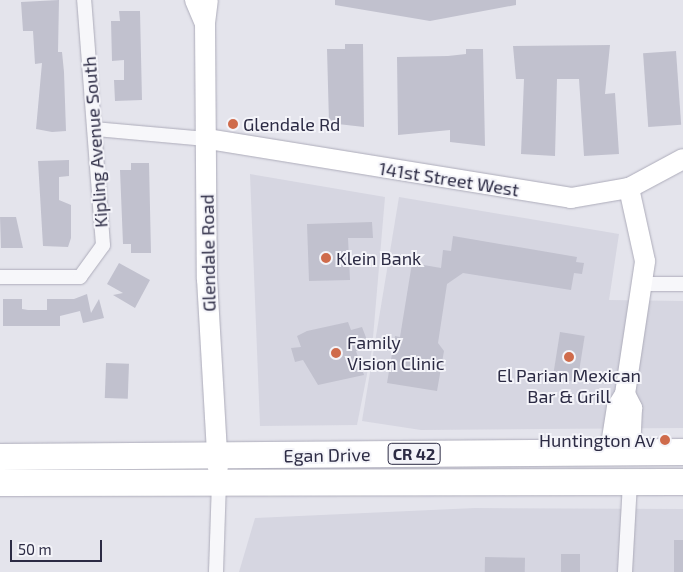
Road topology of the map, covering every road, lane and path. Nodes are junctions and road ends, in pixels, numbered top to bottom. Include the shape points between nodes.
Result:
1 (84, 0) edge
2 (195, 0) edge
3 (208, 0) edge
4 (205, 23) junction
5 (95, 129) junction
6 (208, 139) junction
7 (683, 159) edge
8 (629, 188) junction
9 (0, 277) edge
10 (642, 284) junction
11 (683, 284) edge
12 (620, 452) junction
13 (683, 452) edge
14 (0, 457) edge
15 (683, 463) edge
16 (218, 470) junction
17 (630, 482) junction
18 (683, 482) edge
19 (0, 483) edge
20 (408, 483) junction
21 (216, 572) edge
22 (625, 572) edge

1 - 5 street, Kipling Avenue South
2 - 4 street, Glendale Road
3 - 4 street, Glendale Road
4 - 6 street, Glendale Road
5 - 6 street
5 - 9 street, Kipling Avenue South via 104,245 80,277
6 - 8 street, 141st Street West via 571,198
6 - 16 street, Glendale Road via 207,278
7 - 8 street, 141st Street West
8 - 10 street via 645,248
10 - 11 street
10 - 12 street via 625,394 632,408
12 - 13 highway, Egan Drive / CR 42
12 - 16 highway, Egan Drive / CR 42
12 - 20 highway via 618,462 598,468
14 - 16 highway, Egan Drive / CR 42
15 - 17 highway via 642,467
16 - 19 highway, Egan Drive / CR 42
16 - 20 highway, Egan Drive / CR 42
16 - 21 street
17 - 18 highway, Egan Drive / CR 42
17 - 20 highway, Egan Drive / CR 42
17 - 22 street

